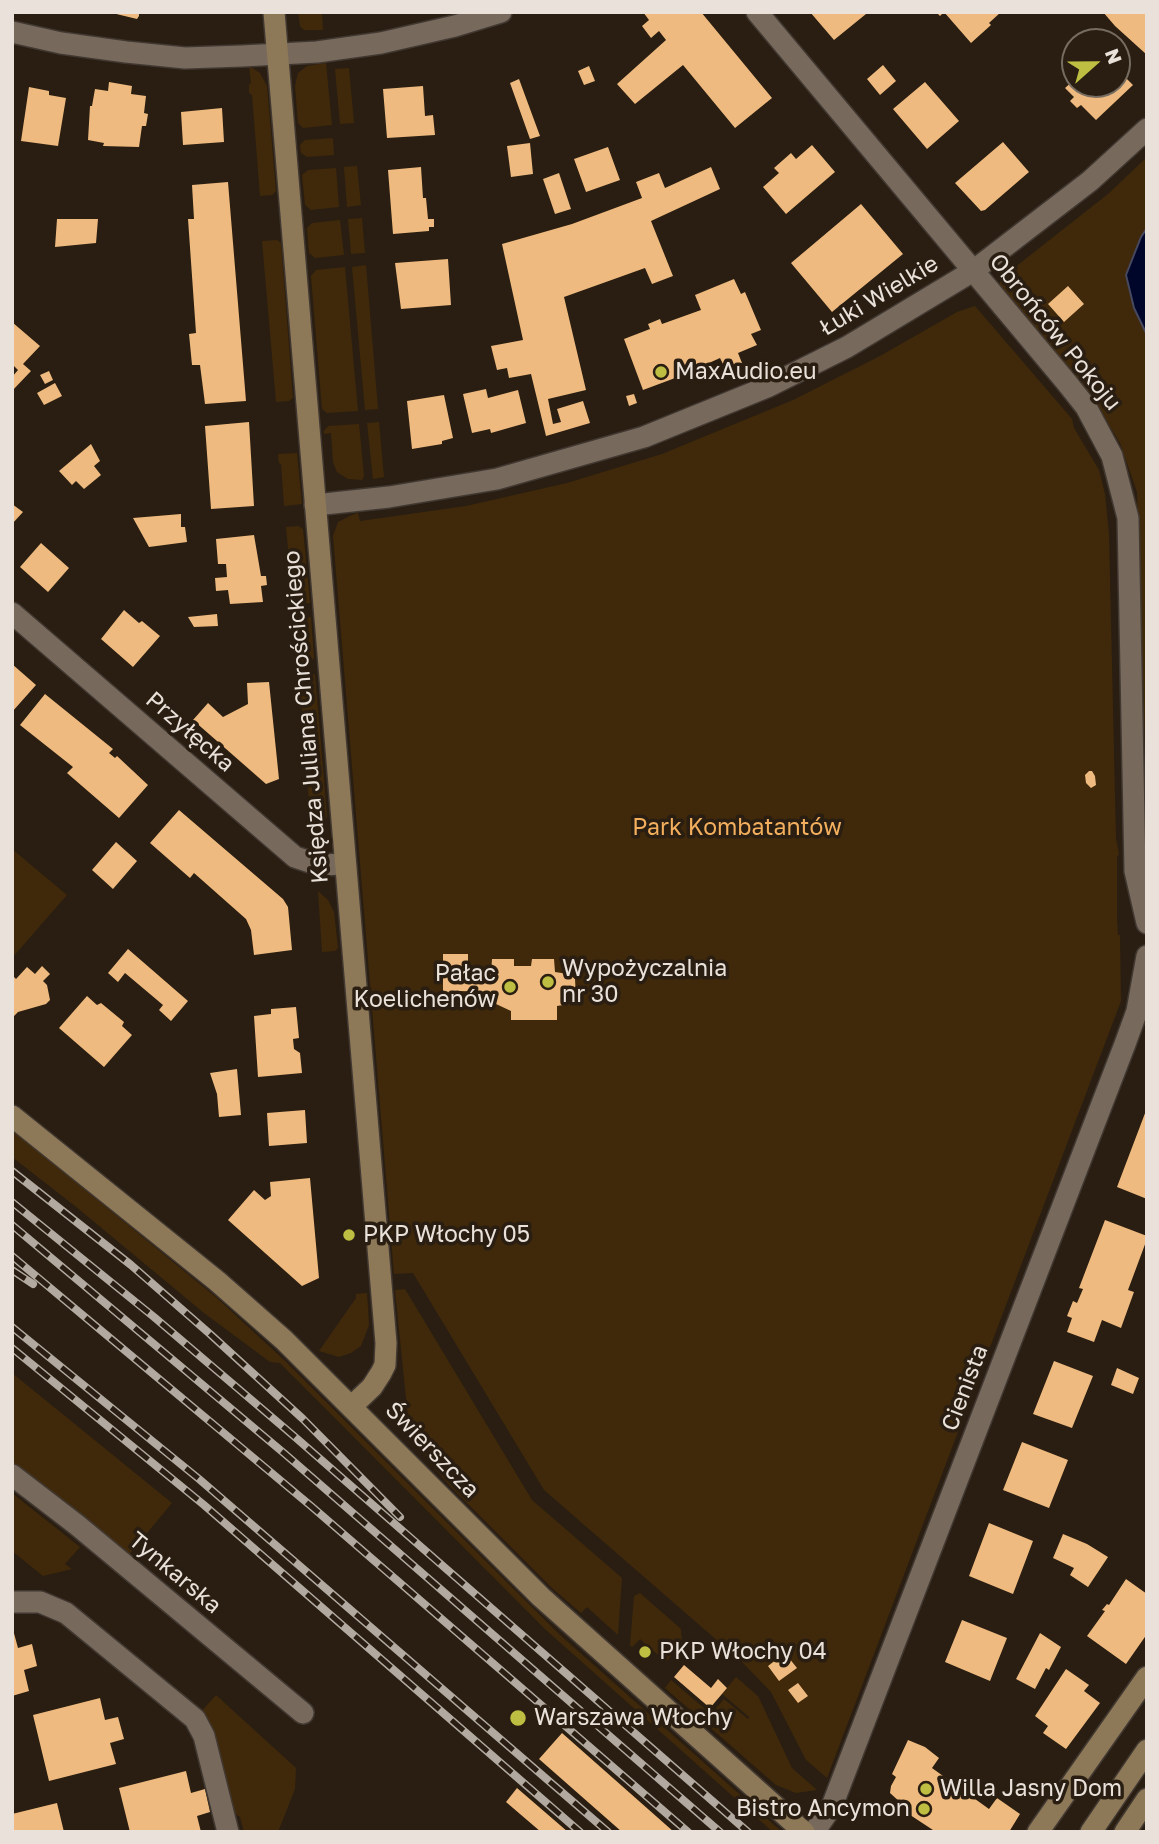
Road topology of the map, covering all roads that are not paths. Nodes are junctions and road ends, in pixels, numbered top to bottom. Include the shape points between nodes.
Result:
1 (274, 12) edge
2 (501, 12) edge
3 (757, 12) edge
4 (12, 32) edge
5 (278, 55) junction
6 (1147, 129) edge
7 (973, 271) junction
8 (315, 505) junction
9 (12, 612) edge
10 (345, 863) junction
11 (1147, 923) edge
12 (1147, 956) edge
13 (12, 1116) edge
14 (352, 1406) junction
15 (12, 1475) edge
16 (12, 1602) edge
17 (1147, 1677) edge
18 (303, 1713) dead end
19 (1147, 1750) edge
20 (1147, 1799) edge
21 (228, 1832) edge
22 (804, 1832) edge
23 (814, 1832) edge
24 (1038, 1832) edge
25 (1091, 1832) edge
26 (1125, 1832) edge

1 - 5 street, Księdza Juliana Chrościckiego
2 - 5 street via 393,40
3 - 7 street, Obrońców Pokoju
4 - 5 street via 61,43 185,58
5 - 8 street, Księdza Juliana Chrościckiego
6 - 7 street, Łuki Wielkie via 1080,189
7 - 8 street, Łuki Wielkie via 808,367 644,437 497,479
7 - 11 street, Obrońców Pokoju via 1086,407 1112,456 1121,486 1130,554 1135,871
8 - 10 street, Księdza Juliana Chrościckiego
9 - 10 street, Przyłęcka via 295,857 318,864
10 - 14 street, Księdza Juliana Chrościckiego via 386,1355 377,1380
12 - 23 street, Cienista via 1125,1044 837,1795
13 - 14 street, Świerszcza via 216,1281
14 - 22 street, Świerszcza via 541,1597
15 - 18 street, Tynkarska
16 - 21 street via 40,1602 66,1613 195,1719 204,1737
17 - 24 street
19 - 25 street
20 - 26 street

